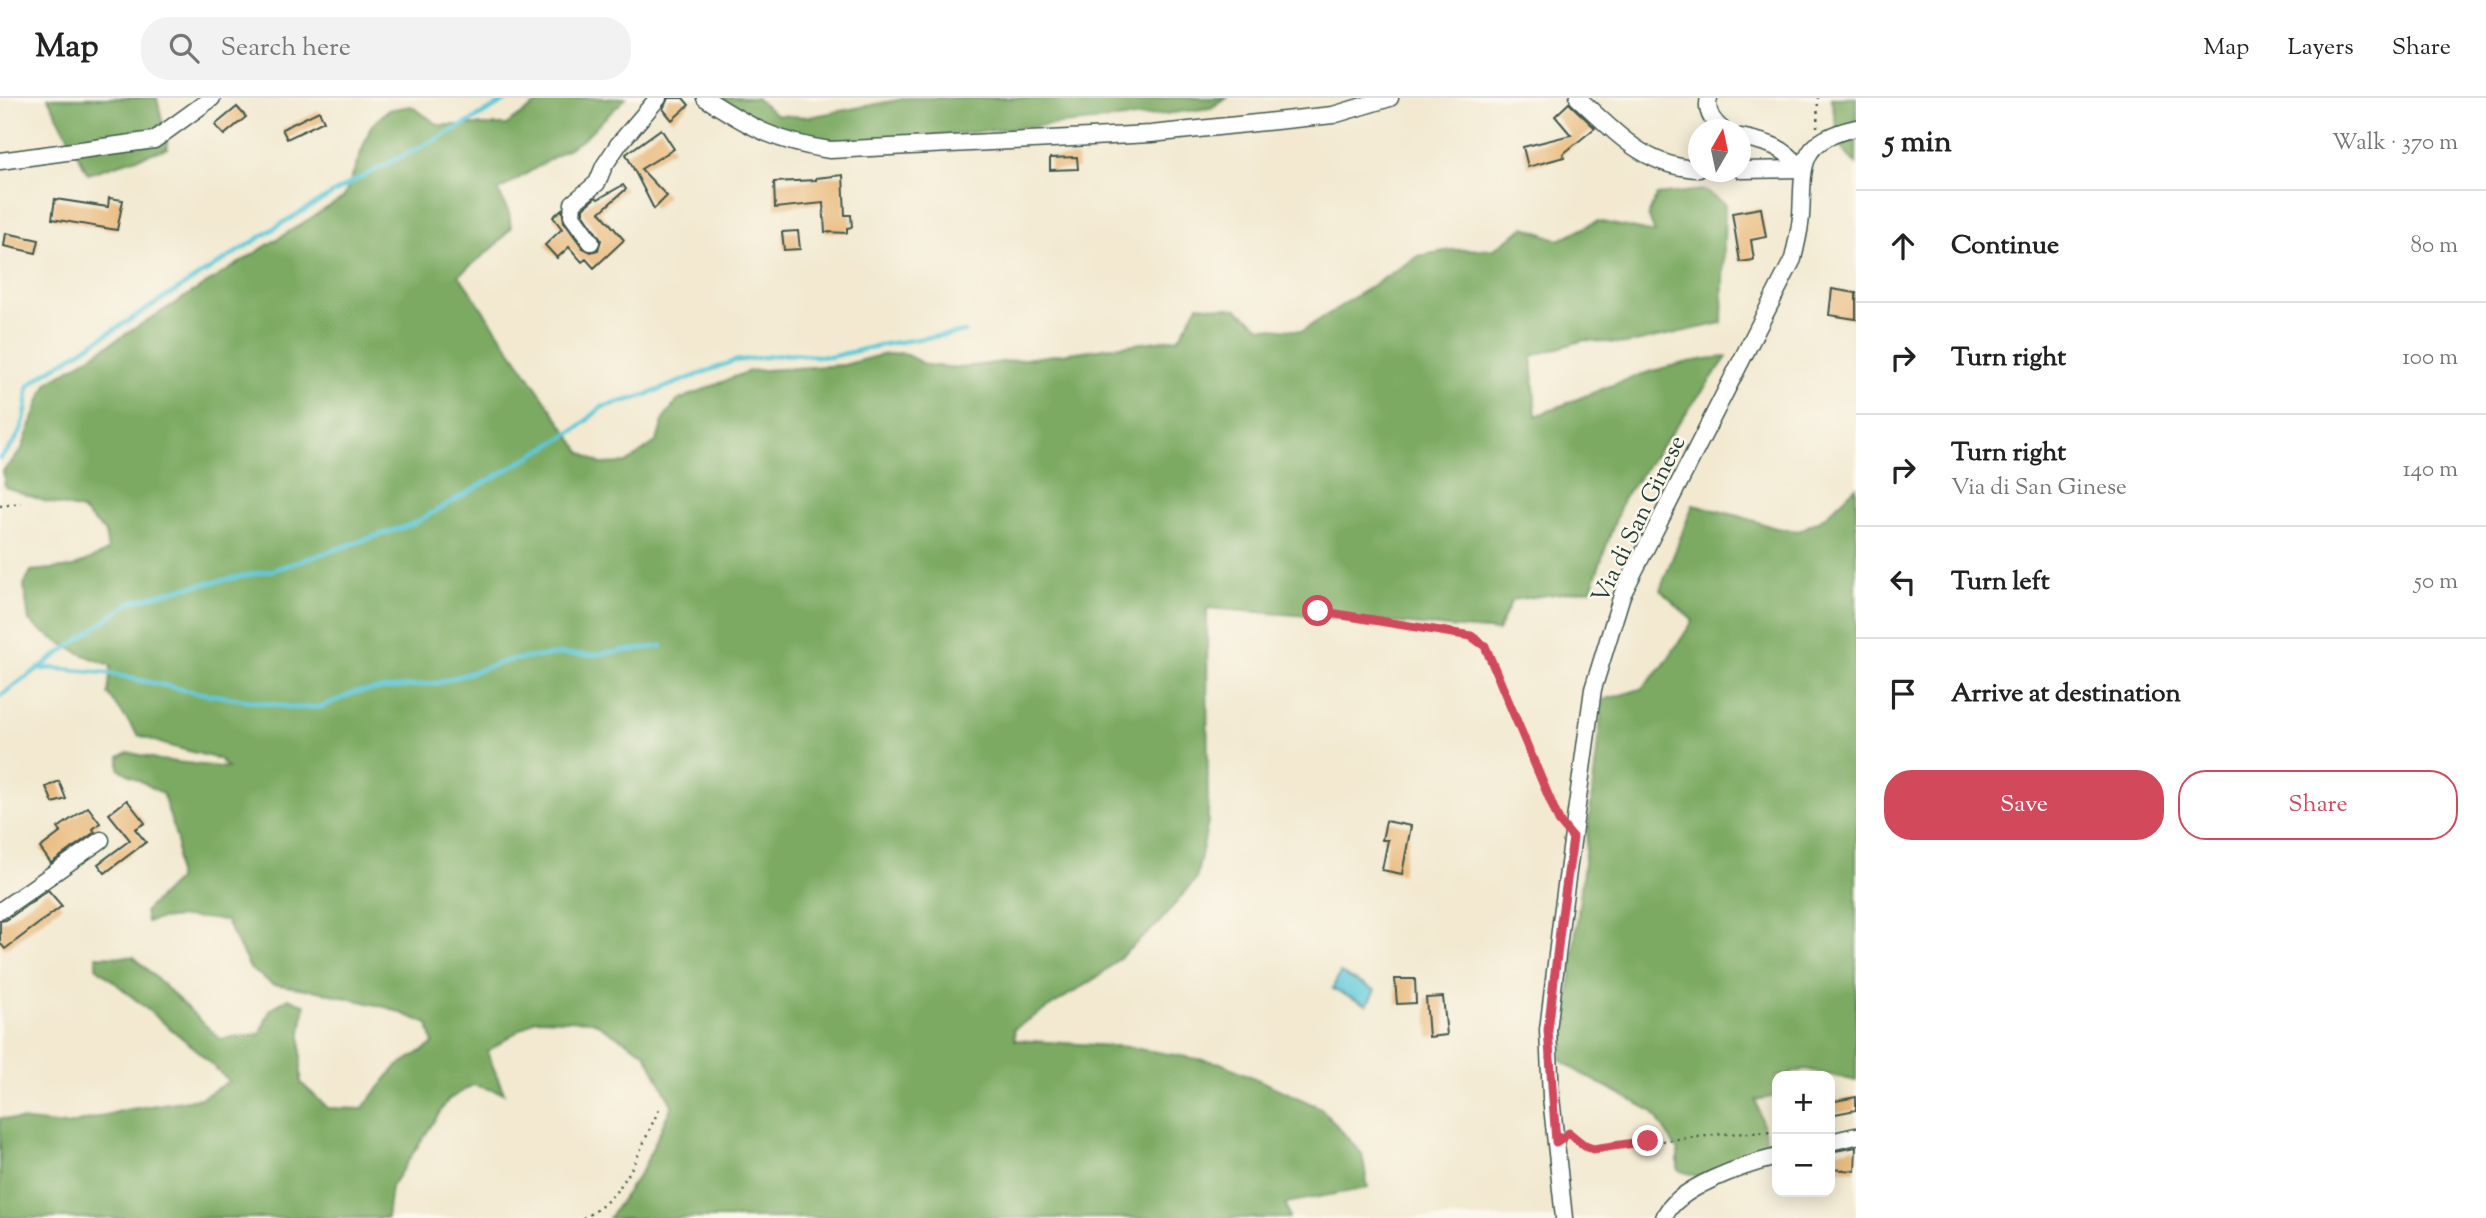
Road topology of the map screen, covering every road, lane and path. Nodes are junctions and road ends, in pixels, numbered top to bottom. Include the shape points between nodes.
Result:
1 (212, 98) edge
2 (658, 98) edge
3 (705, 98) edge
4 (1390, 98) edge
5 (1578, 98) edge
6 (1709, 98) edge
7 (1818, 98) edge
8 (1711, 119) edge
9 (1856, 128) edge
10 (1751, 139) edge
11 (1816, 144) junction
12 (0, 160) edge
13 (1688, 168) edge
14 (1802, 169) junction
15 (1751, 170) edge
16 (592, 242) dead end
17 (22, 503) dead end
18 (0, 506) edge
19 (1318, 611) dead end
20 (1573, 838) junction
21 (101, 840) dead end
22 (0, 911) edge
23 (661, 1106) dead end
24 (1772, 1132) edge
25 (1856, 1136) edge
26 (1835, 1141) edge
27 (1556, 1142) junction
28 (1772, 1158) edge
29 (583, 1218) edge
30 (1563, 1218) edge
31 (1664, 1218) edge

1 - 12 street via 154,140
2 - 16 street via 618,145 597,183 573,203 572,216
3 - 4 street via 761,132 830,150 1152,134 1333,115
5 - 13 street via 1637,151
6 - 8 street
7 - 11 path
9 - 11 street
10 - 14 street via 1789,153
11 - 14 street
14 - 15 street
14 - 20 street, Via di San Ginese via 1801,220 1793,259 1622,595 1593,689
17 - 18 path
19 - 20 path via 1471,636 1485,646 1559,821
20 - 27 street, Via di San Ginese via 1548,1030
21 - 22 street
23 - 29 path via 631,1173 605,1203
24 - 27 path via 1593,1149 1569,1133
25 - 26 street
27 - 30 street, Via di San Ginese
28 - 31 street via 1731,1170 1702,1185 1681,1198

